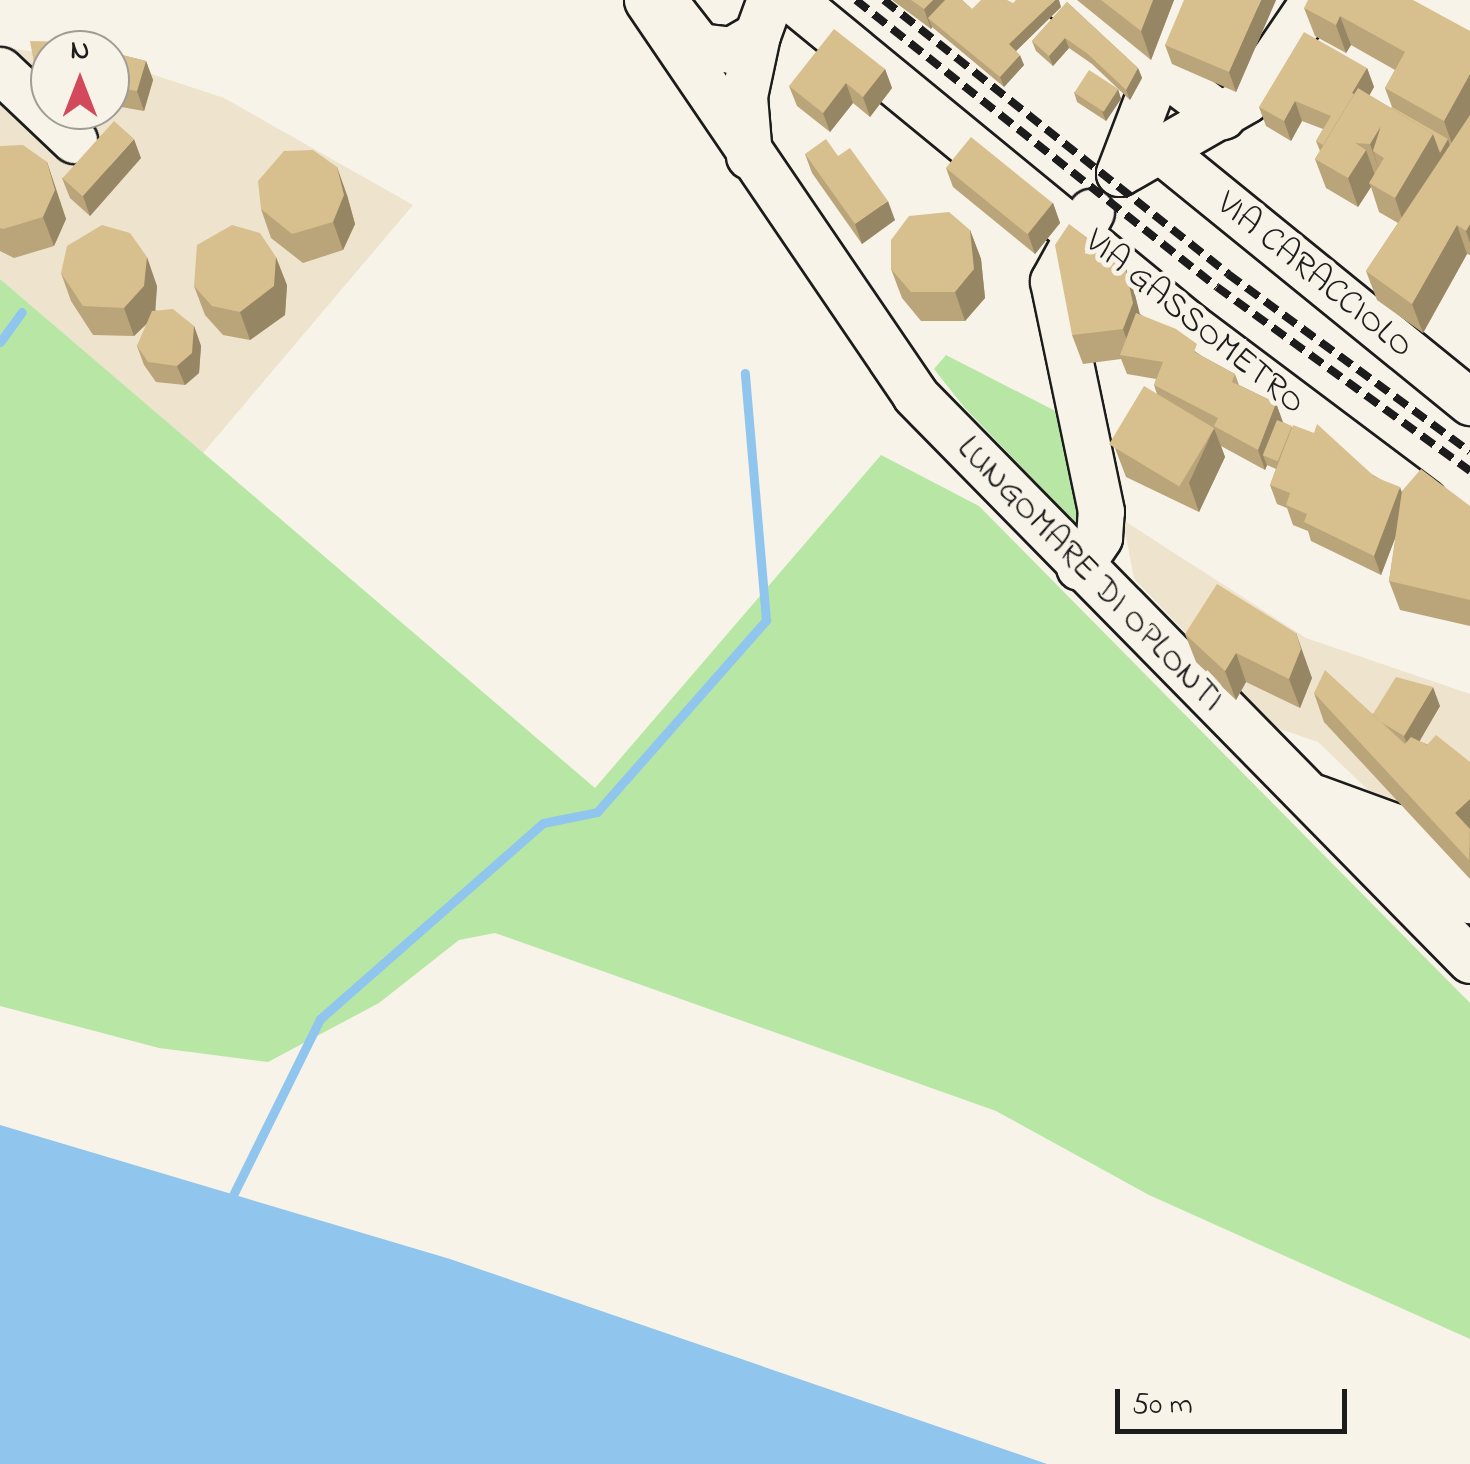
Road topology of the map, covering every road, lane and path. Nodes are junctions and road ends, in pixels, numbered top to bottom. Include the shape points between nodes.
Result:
1 (1067, 0) edge
2 (1184, 0) edge
3 (1314, 0) edge
4 (666, 15) edge
5 (799, 15) edge
6 (0, 70) edge
7 (1156, 74) junction
8 (1222, 116) junction
9 (74, 140) dead end
10 (1160, 150) junction
11 (749, 156) junction
12 (1084, 219) junction
13 (1470, 402) edge
14 (1424, 502) edge
15 (1080, 567) junction
16 (1302, 792) junction
17 (1470, 900) edge
18 (1470, 960) edge

1 - 7 street
2 - 7 street
3 - 8 street via 1268,76
4 - 5 street via 714,51
4 - 11 street, LUNGOMARE DI OPLONTI
5 - 11 street via 744,96
5 - 12 street, VIA GASSOMETRO
6 - 9 street
7 - 8 street
7 - 10 street via 1119,173
8 - 10 street
10 - 13 street, VIA CARACCIOLO
11 - 15 street, LUNGOMARE DI OPLONTI via 916,395
12 - 14 street, VIA GASSOMETRO
12 - 15 street via 1053,281 1101,511 1099,537
15 - 16 street, LUNGOMARE DI OPLONTI
16 - 17 street via 1393,826
16 - 18 street, LUNGOMARE DI OPLONTI

